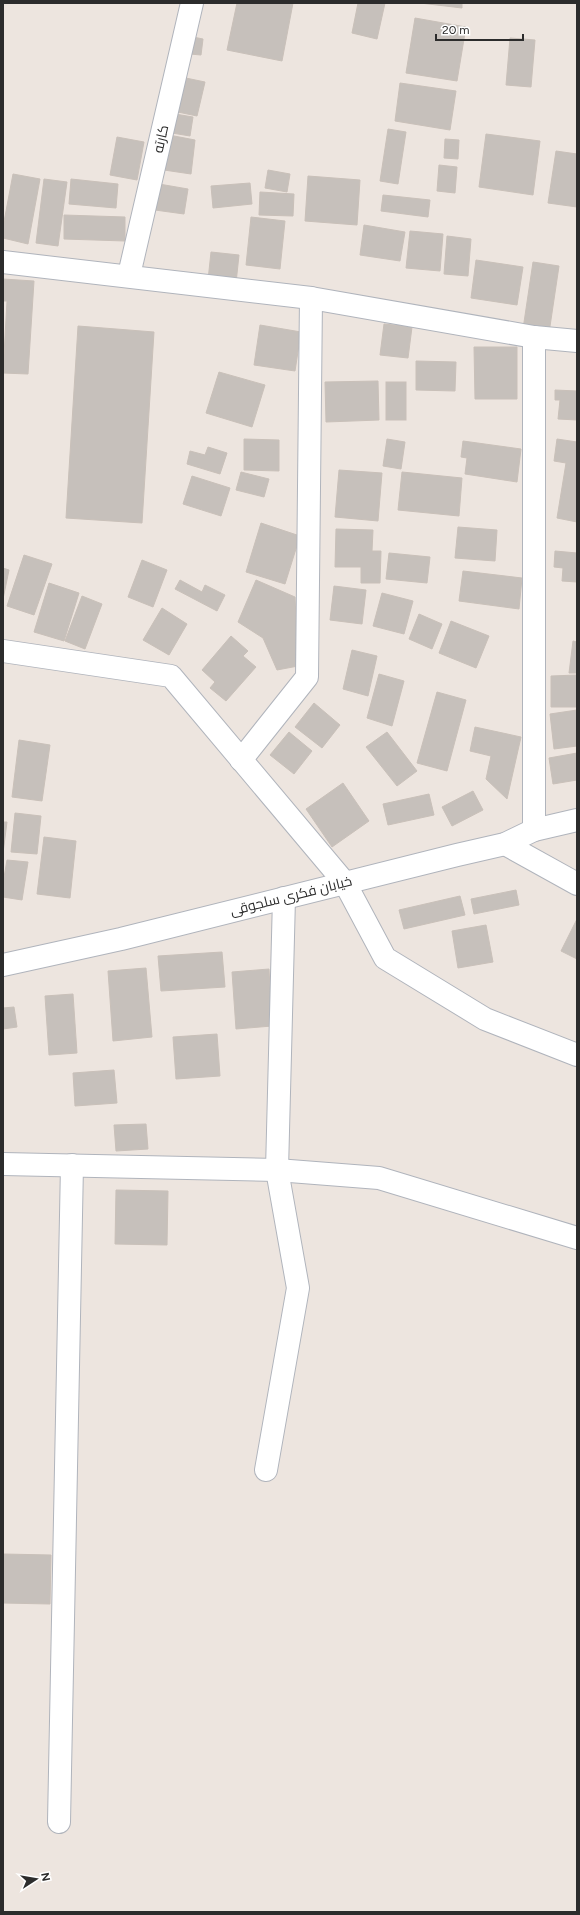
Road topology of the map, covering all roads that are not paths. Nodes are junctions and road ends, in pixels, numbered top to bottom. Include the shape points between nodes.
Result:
1 (192, 3) edge
2 (3, 262) edge
3 (129, 276) junction
4 (311, 298) junction
5 (534, 337) junction
6 (577, 341) edge
7 (3, 651) edge
8 (242, 760) junction
9 (577, 820) edge
10 (534, 830) junction
11 (505, 844) junction
12 (345, 883) junction
13 (577, 884) edge
14 (284, 898) junction
15 (3, 965) edge
16 (577, 1054) edge
17 (3, 1164) edge
18 (72, 1166) junction
19 (277, 1170) junction
20 (577, 1238) edge
21 (266, 1470) dead end
22 (59, 1822) dead end

1 - 3 street, کارته
2 - 3 street
3 - 4 street
4 - 5 street
4 - 8 street via 307,677
5 - 6 street
5 - 10 street
7 - 8 street via 170,676
8 - 12 street
9 - 10 street, خیابان فکری سلجوقی
10 - 11 street, خیابان فکری سلجوقی
11 - 12 street, خیابان فکری سلجوقی
11 - 13 street
12 - 14 street, خیابان فکری سلجوقی
12 - 16 street via 385,958 485,1019
14 - 15 street, خیابان فکری سلجوقی via 121,939
14 - 19 street
17 - 18 street
18 - 19 street
18 - 22 street
19 - 20 street via 379,1178
19 - 21 street via 298,1288

